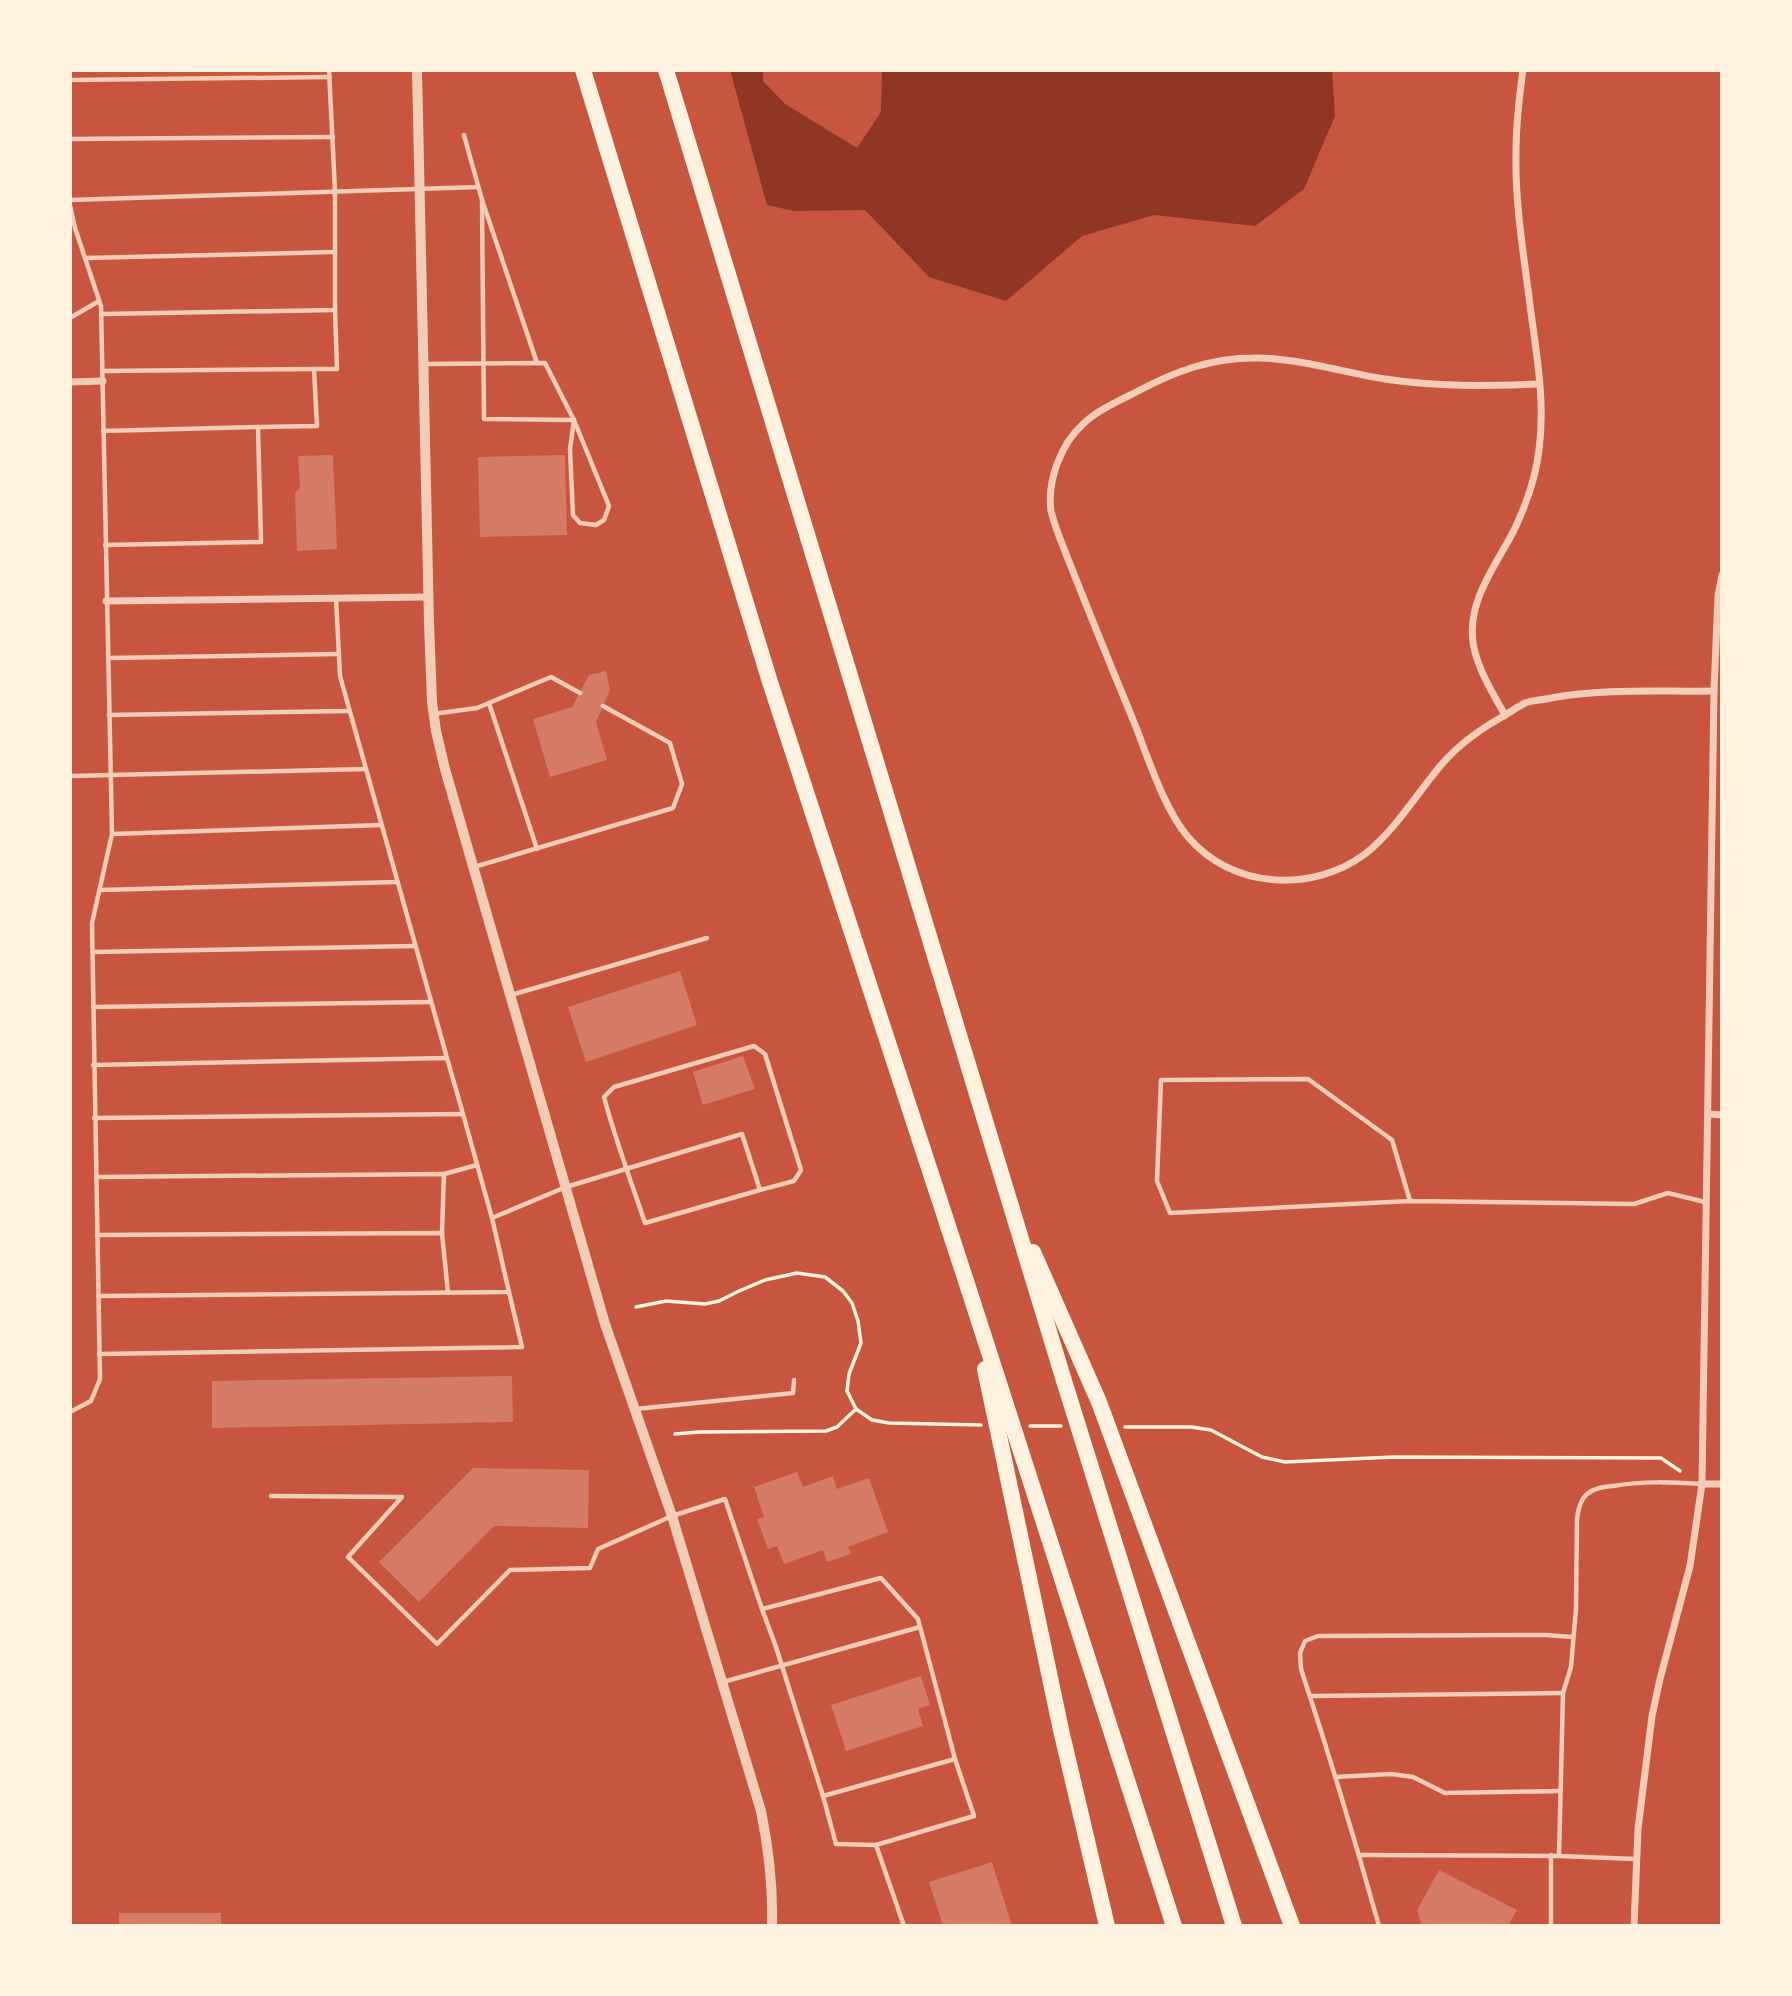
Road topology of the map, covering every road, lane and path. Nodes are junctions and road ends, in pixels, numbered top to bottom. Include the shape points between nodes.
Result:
1 (330, 70) edge
2 (416, 70) edge
3 (583, 70) edge
4 (666, 70) edge
5 (1523, 70) edge
6 (330, 78) junction
7 (70, 80) edge
8 (464, 135) dead end
9 (333, 137) junction
10 (70, 139) edge
11 (478, 187) junction
12 (419, 189) junction
13 (335, 191) junction
14 (482, 200) junction
15 (70, 202) edge
16 (335, 252) junction
17 (85, 258) junction
18 (100, 301) junction
19 (335, 310) junction
20 (102, 314) junction
21 (70, 318) edge
22 (537, 363) junction
23 (423, 364) junction
24 (482, 364) junction
25 (314, 369) junction
26 (102, 372) junction
27 (103, 381) junction
28 (70, 382) edge
29 (1539, 384) junction
30 (575, 420) junction
31 (258, 427) junction
32 (103, 431) junction
33 (105, 545) junction
34 (1722, 575) edge
35 (428, 597) junction
36 (336, 598) junction
37 (106, 601) junction
38 (339, 653) junction
39 (108, 658) junction
40 (1714, 691) junction
41 (580, 693) dead end
42 (489, 703) junction
43 (603, 706) dead end
44 (349, 711) junction
45 (433, 714) junction
46 (109, 715) junction
47 (1505, 715) junction
48 (365, 769) junction
49 (111, 775) junction
50 (70, 776) edge
51 (381, 825) junction
52 (112, 834) junction
53 (537, 849) junction
54 (473, 867) junction
55 (397, 882) junction
56 (100, 890) junction
57 (707, 938) dead end
58 (415, 946) junction
59 (92, 952) junction
60 (510, 996) junction
61 (431, 1002) junction
62 (93, 1007) junction
63 (447, 1058) junction
64 (93, 1065) junction
65 (463, 1114) junction
66 (1709, 1114) junction
67 (1722, 1115) edge
68 (94, 1118) junction
69 (477, 1165) junction
70 (627, 1169) junction
71 (444, 1174) junction
72 (96, 1177) junction
73 (566, 1187) junction
74 (1005, 1188) junction
75 (760, 1190) junction
76 (1410, 1201) junction
77 (1706, 1203) junction
78 (492, 1218) junction
79 (442, 1233) junction
80 (97, 1235) junction
81 (967, 1284) junction
82 (509, 1292) junction
83 (448, 1293) junction
84 (98, 1296) junction
85 (636, 1307) dead end
86 (99, 1354) junction
87 (794, 1380) dead end
88 (635, 1409) junction
89 (856, 1409) junction
90 (70, 1412) edge
91 (982, 1425) dead end
92 (1023, 1426) dead end
93 (1063, 1426) dead end
94 (1118, 1427) dead end
95 (675, 1434) dead end
96 (1722, 1483) edge
97 (1702, 1485) junction
98 (271, 1496) dead end
99 (672, 1516) junction
100 (762, 1609) junction
101 (920, 1627) junction
102 (1573, 1637) junction
103 (782, 1665) junction
104 (722, 1682) junction
105 (1563, 1693) junction
106 (1310, 1696) junction
107 (956, 1759) junction
108 (1335, 1777) junction
109 (1561, 1791) junction
110 (823, 1796) junction
111 (876, 1845) junction
112 (1359, 1855) junction
113 (1551, 1855) junction
114 (1559, 1856) junction
115 (1636, 1859) junction
116 (772, 1926) edge
117 (904, 1926) edge
118 (1107, 1926) edge
119 (1174, 1926) edge
120 (1234, 1926) edge
121 (1292, 1926) edge
122 (1379, 1926) edge
123 (1551, 1926) edge
124 (1634, 1926) edge

1 - 6 lane
2 - 12 street
3 - 81 highway via 770,682
4 - 74 highway
5 - 29 street via 1516,155
6 - 7 lane
6 - 9 lane
8 - 11 lane
9 - 10 lane
9 - 13 lane
11 - 12 lane
11 - 14 lane
12 - 13 lane
12 - 23 street
13 - 15 lane
13 - 16 lane
14 - 22 lane
14 - 24 lane
15 - 17 lane
16 - 17 lane
16 - 19 lane
17 - 18 lane
18 - 20 lane
18 - 21 lane
19 - 20 lane
19 - 25 lane via 337,369
20 - 26 lane
22 - 24 lane
22 - 30 lane via 545,363
23 - 24 lane
23 - 35 street
24 - 30 lane via 484,419
25 - 26 lane
25 - 31 lane via 317,426
26 - 27 lane
27 - 28 street
27 - 32 lane
29 - 47 street via 1535,475 1515,528 1476,601 1473,625 1479,664
29 - 47 street via 1417,383 1256,358 1200,364 1148,386 1082,424 1058,461 1052,485 1051,510 1059,536 1173,816 1202,852 1219,864 1256,878 1281,880 1309,878 1346,864 1385,835 1456,748
30 - 30 lane via 608,506 604,520 596,525 580,523 573,515 570,449
31 - 32 lane
31 - 33 lane via 261,542
32 - 33 lane
33 - 37 lane
34 - 40 street
35 - 36 street
35 - 45 street
36 - 37 street
36 - 38 lane
37 - 39 lane
38 - 39 lane
38 - 44 lane
39 - 46 lane
40 - 47 street via 1590,693 1525,703
40 - 66 street
41 - 42 lane via 551,677
42 - 45 lane
42 - 53 lane
43 - 53 lane via 670,743 682,783 673,808
44 - 46 lane
44 - 48 lane
45 - 54 street
46 - 49 lane
48 - 49 lane
48 - 51 lane
49 - 50 lane
49 - 52 lane
51 - 52 lane
51 - 55 lane
52 - 56 lane
53 - 54 lane
54 - 60 street
55 - 56 lane
55 - 58 lane
56 - 59 lane via 92,923
57 - 60 lane
58 - 59 lane
58 - 61 lane
59 - 62 lane
60 - 73 street
61 - 62 lane
61 - 63 lane
62 - 64 lane
63 - 64 lane
63 - 65 lane
64 - 68 lane
65 - 68 lane
65 - 69 lane
66 - 67 street
66 - 77 street
68 - 72 lane
69 - 71 lane
69 - 78 lane
70 - 73 lane
70 - 75 lane via 645,1223
70 - 75 lane via 742,1134
70 - 75 lane via 604,1097 614,1087 754,1046 765,1054 801,1170 794,1181
71 - 72 lane
71 - 79 lane
72 - 80 lane
73 - 78 lane
73 - 88 street
74 - 120 highway
74 - 121 highway via 1099,1402
76 - 76 lane via 1170,1213 1157,1181 1161,1080 1308,1079 1392,1140
76 - 77 lane via 1634,1204 1668,1192
77 - 97 street
78 - 82 lane
79 - 80 lane
79 - 83 lane
80 - 84 lane
81 - 118 highway
81 - 119 highway
82 - 83 lane
82 - 86 lane via 522,1347
83 - 84 lane
84 - 86 lane
85 - 89 path via 666,1301 705,1304 797,1273 825,1277 843,1291 858,1321 861,1343 847,1391
86 - 90 lane via 100,1379 91,1401
87 - 88 lane via 793,1393
88 - 99 street
89 - 91 path via 872,1420
89 - 95 path via 826,1431
92 - 93 path
94 - 97 path via 1211,1430 1262,1457 1285,1462 1394,1457 1661,1458
96 - 97 street
97 - 102 lane via 1639,1481 1594,1489 1586,1495 1577,1519
97 - 115 street via 1690,1566 1652,1716
98 - 99 lane via 402,1497 348,1557 437,1644 510,1570 590,1568 598,1549
99 - 100 lane via 725,1499
99 - 104 street
100 - 101 lane via 881,1578
100 - 103 lane
101 - 103 lane
101 - 107 lane
102 - 105 lane via 1572,1667
102 - 106 lane via 1318,1636 1305,1641 1300,1653
103 - 104 lane
103 - 110 lane
104 - 116 street via 766,1835
105 - 106 lane
105 - 109 lane
106 - 108 lane
107 - 110 lane
107 - 111 lane via 974,1816
108 - 109 lane via 1413,1777 1445,1793
108 - 112 lane
109 - 114 lane
110 - 111 lane via 836,1844
111 - 117 lane
112 - 113 lane
112 - 122 lane
113 - 114 lane
113 - 123 lane
114 - 115 lane
115 - 124 street

